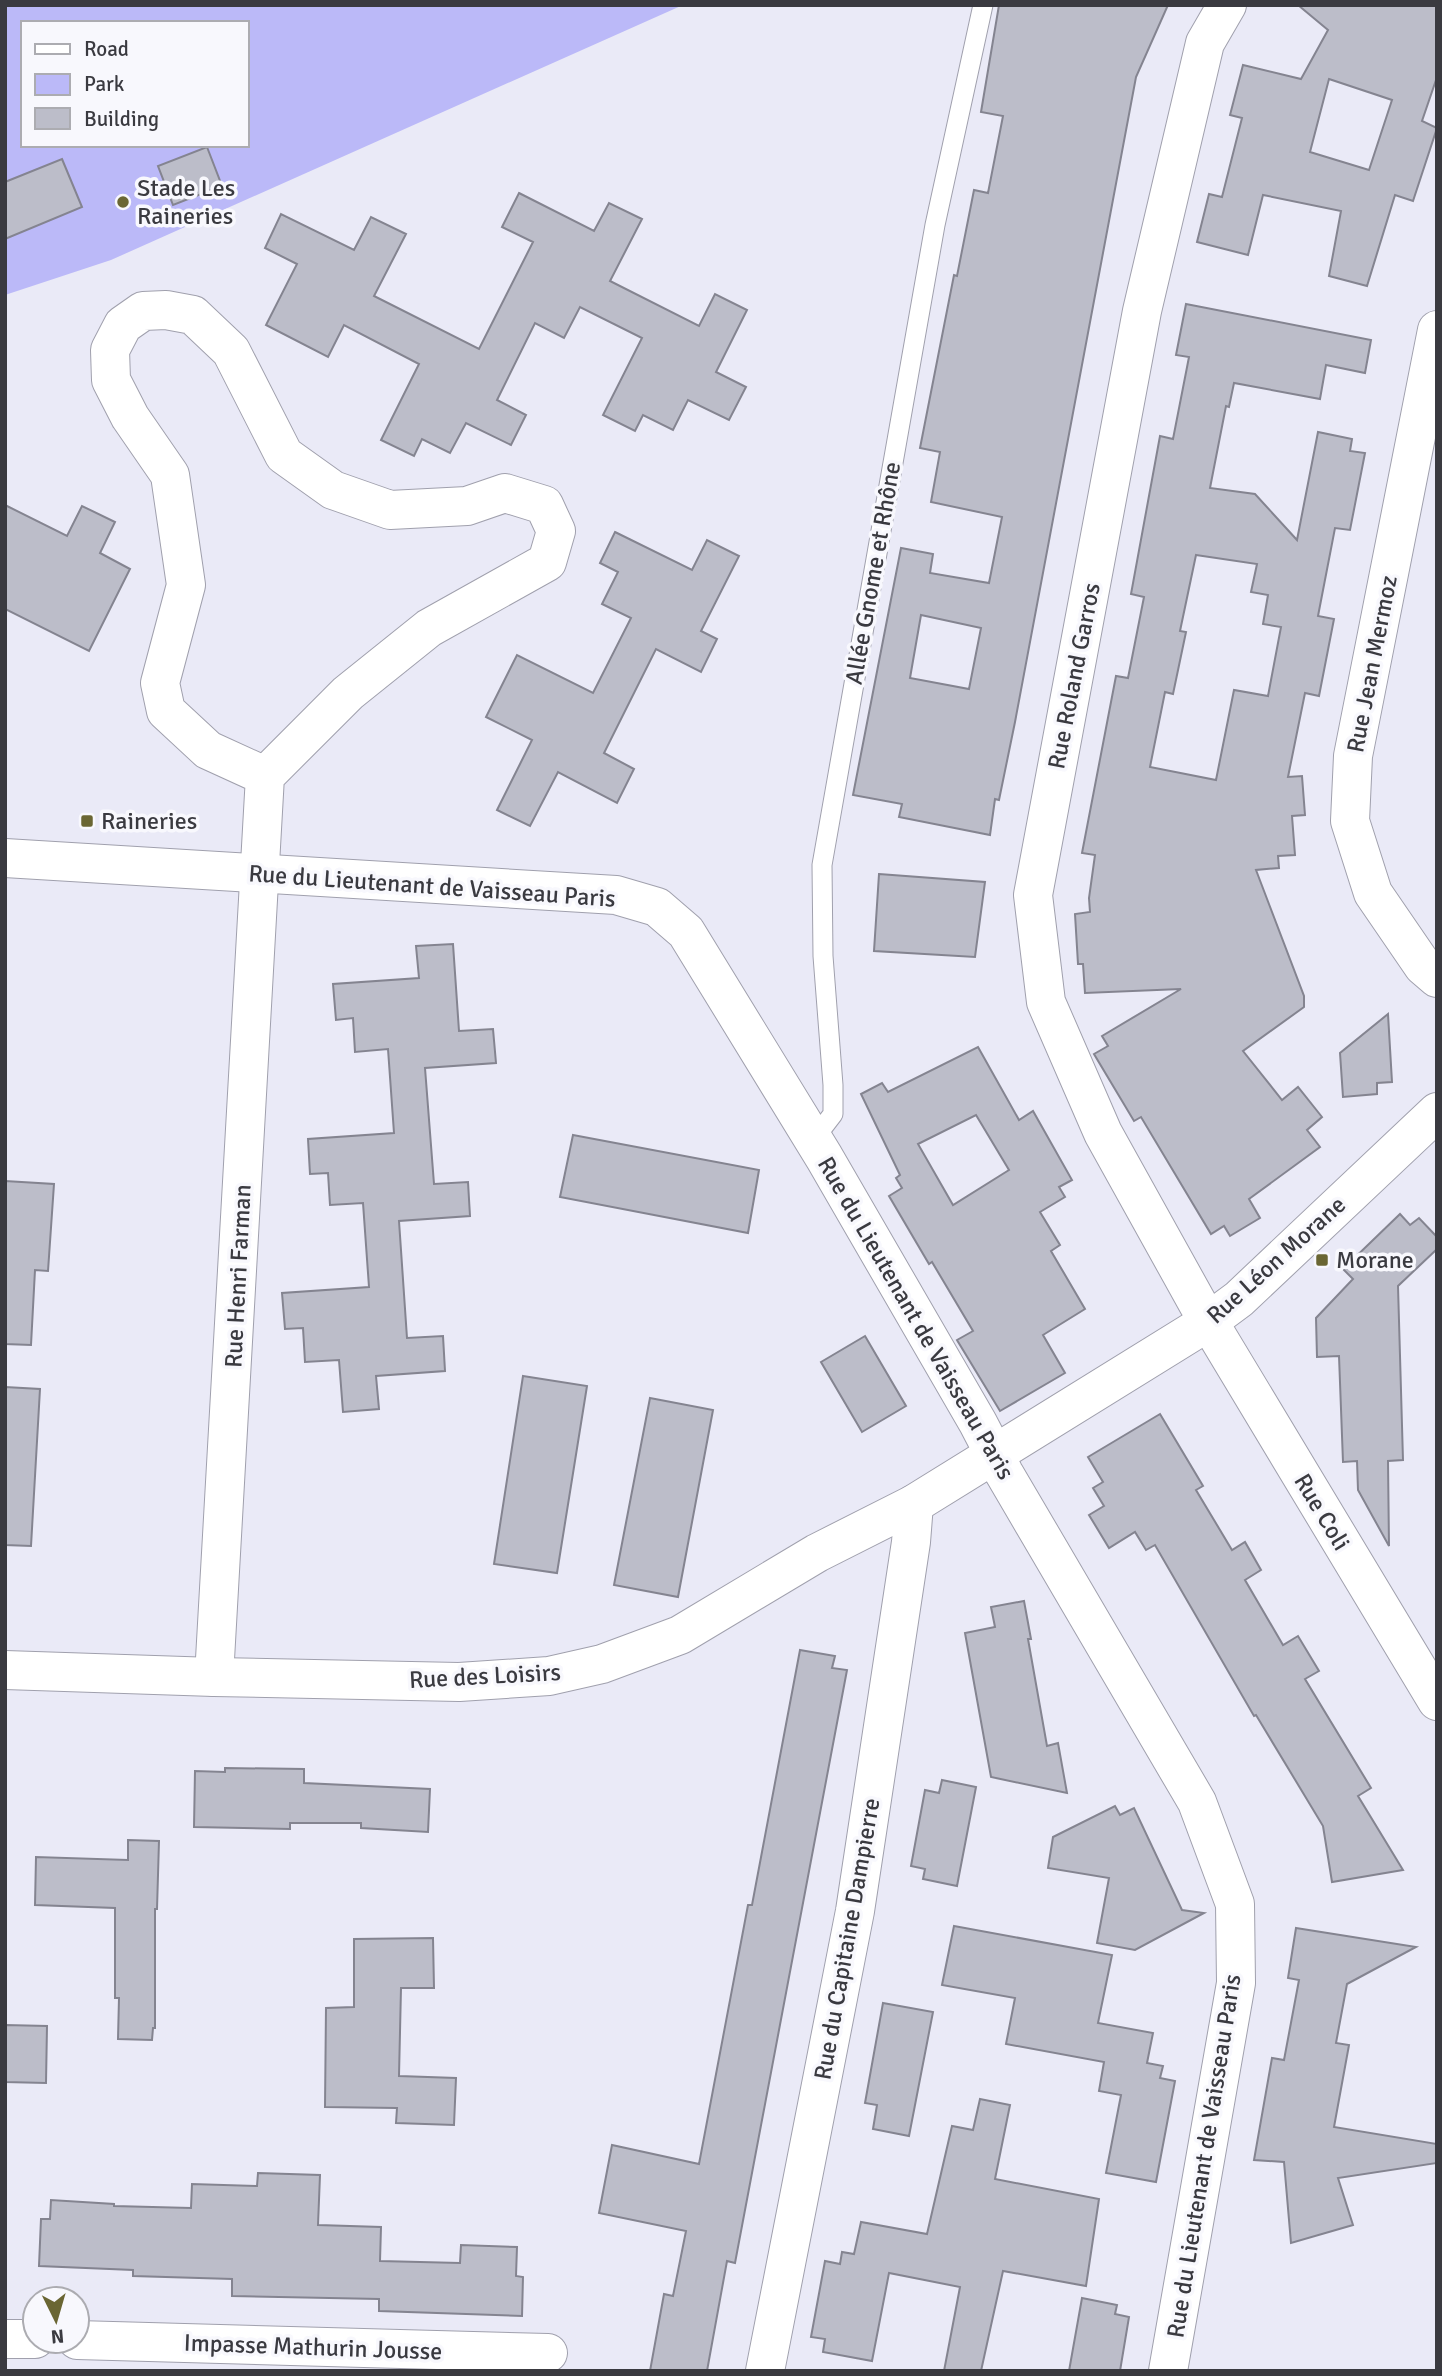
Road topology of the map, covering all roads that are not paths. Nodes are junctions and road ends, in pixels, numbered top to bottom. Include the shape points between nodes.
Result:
1 (983, 5) edge
2 (1227, 5) edge
3 (1437, 330) edge
4 (265, 776) junction
5 (5, 858) edge
6 (261, 874) junction
7 (1437, 978) edge
8 (1437, 1112) edge
9 (813, 1140) junction
10 (1208, 1322) junction
11 (995, 1455) junction
12 (914, 1504) junction
13 (5, 1670) edge
14 (214, 1677) junction
15 (1437, 1701) edge
16 (91, 2340) edge
17 (548, 2353) dead end
18 (765, 2371) edge
19 (1168, 2371) edge

1 - 9 lane, Allée Gnome et Rhône via 935,225 822,865 833,1114
2 - 10 street, Rue Roland Garros via 1205,43 1142,311 1032,895 1046,1002 1102,1133
3 - 7 street, Rue Jean Mermoz via 1353,756 1350,821 1373,893 1423,966
4 - 4 street via 208,750 166,711 160,684 186,585 172,487 170,475 111,380 110,350 123,325 143,310 193,316 231,351 284,454 333,490 390,510 467,506 505,493 544,505 556,531 547,562 429,628 348,693
4 - 6 street, Rue Henri Farman
5 - 6 street, Rue du Lieutenant de Vaisseau Paris
6 - 9 street, Rue du Lieutenant de Vaisseau Paris via 616,895 657,907 686,932
6 - 14 street, Rue Henri Farman
8 - 10 street, Rue Léon Morane via 1239,1299
9 - 11 street, Rue du Lieutenant de Vaisseau Paris
10 - 11 street, Rue Léon Morane
10 - 15 street, Rue Coli
11 - 12 street, Rue des Loisirs
11 - 19 street, Rue du Lieutenant de Vaisseau Paris via 1197,1802 1235,1904 1236,1983
12 - 14 street, Rue des Loisirs via 817,1553 680,1635 602,1664 549,1676 460,1682
12 - 18 street, Rue du Capitaine Dampierre via 855,1911
13 - 14 street, Rue des Loisirs
16 - 17 street, Impasse Mathurin Jousse

